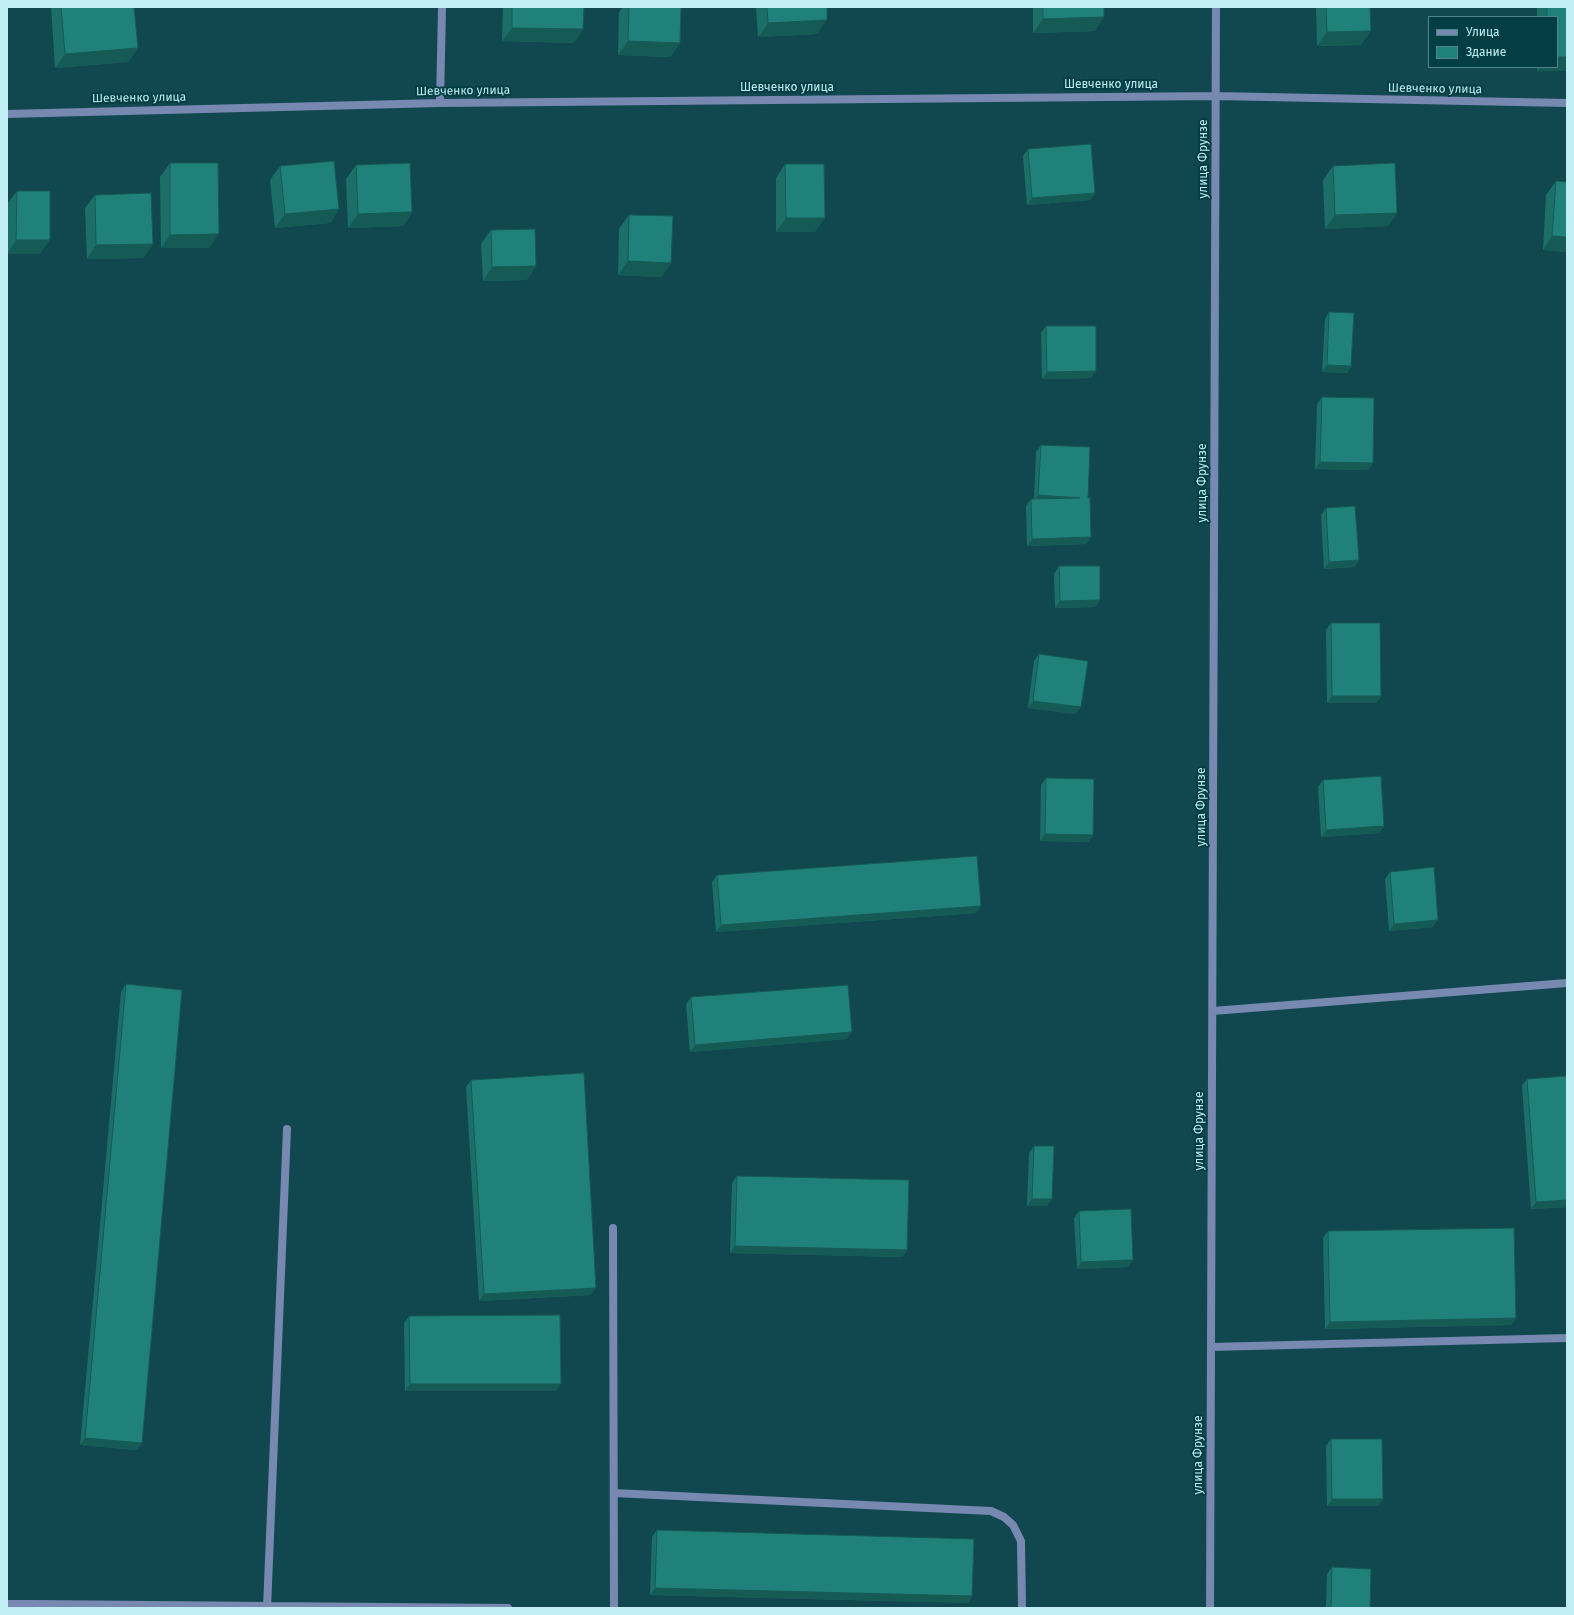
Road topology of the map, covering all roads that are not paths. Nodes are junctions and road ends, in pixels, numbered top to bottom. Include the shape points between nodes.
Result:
1 (442, 7) edge
2 (1216, 7) edge
3 (1216, 96) junction
4 (440, 103) junction
5 (1567, 103) edge
6 (7, 114) edge
7 (1567, 983) edge
8 (1213, 1011) junction
9 (287, 1128) dead end
10 (613, 1228) dead end
11 (1567, 1338) edge
12 (1211, 1347) junction
13 (614, 1492) junction
14 (7, 1604) edge
15 (32, 1606) edge
16 (267, 1607) edge
17 (508, 1608) edge
18 (614, 1608) edge
19 (1022, 1608) edge
20 (1210, 1608) edge

1 - 4 street
2 - 3 street, улица Фрунзе
3 - 4 street, Шевченко улица
3 - 5 street, Шевченко улица
3 - 8 street, улица Фрунзе
4 - 6 street, Шевченко улица
7 - 8 street
8 - 12 street, улица Фрунзе
9 - 16 street
10 - 13 street
11 - 12 street
12 - 20 street, улица Фрунзе
13 - 18 street
13 - 19 street via 991,1511 1013,1525 1021,1541
14 - 15 street
15 - 16 street
16 - 17 street

